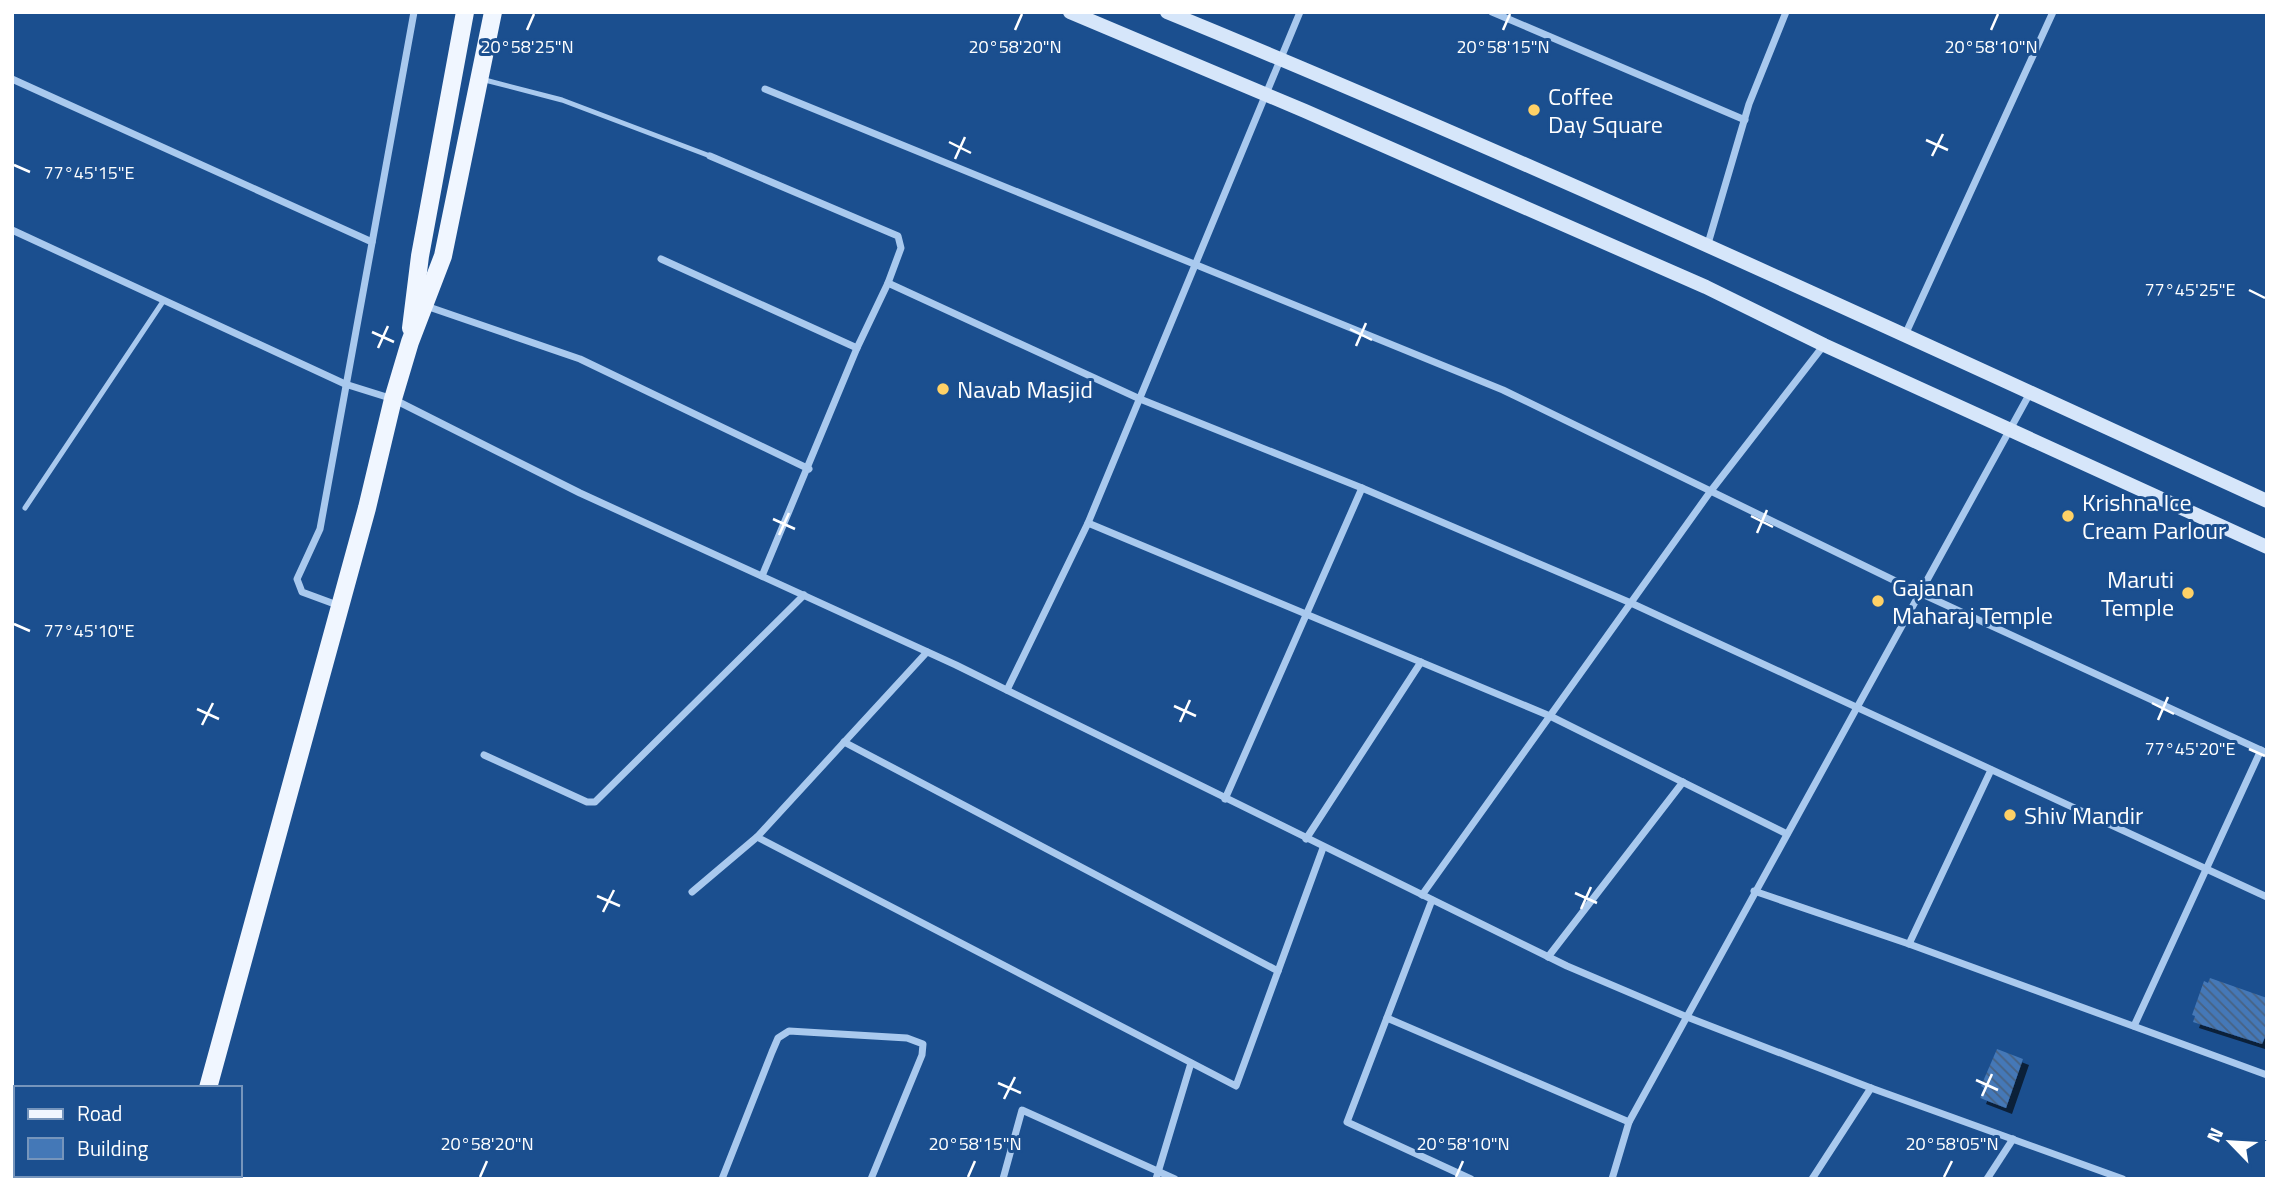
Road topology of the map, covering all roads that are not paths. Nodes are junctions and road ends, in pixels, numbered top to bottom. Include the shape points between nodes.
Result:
1 (414, 12) edge
2 (465, 12) edge
3 (493, 12) edge
4 (1070, 12) edge
5 (1167, 12) edge
6 (1300, 12) edge
7 (1492, 12) edge
8 (1786, 12) edge
9 (2053, 12) edge
10 (1280, 59) junction
11 (479, 78) junction
12 (12, 79) edge
13 (765, 89) dead end
14 (1266, 93) junction
15 (1745, 120) junction
16 (710, 156) joint
17 (12, 230) edge
18 (372, 242) junction
19 (1707, 247) junction
20 (662, 259) dead end
21 (1196, 264) junction
22 (888, 283) junction
23 (164, 300) junction
24 (419, 303) junction
25 (1905, 335) junction
26 (1824, 345) junction
27 (857, 348) junction
28 (345, 384) junction
29 (2031, 393) junction
30 (393, 399) junction
31 (1140, 399) junction
32 (2012, 430) junction
33 (809, 469) junction
34 (1362, 488) junction
35 (1710, 492) junction
36 (2267, 501) edge
37 (25, 508) dead end
38 (1088, 523) junction
39 (2267, 547) edge
40 (762, 576) junction
41 (1918, 592) junction
42 (804, 595) junction
43 (1631, 603) junction
44 (340, 607) junction
45 (1306, 612) junction
46 (927, 652) junction
47 (1421, 662) junction
48 (1007, 690) junction
49 (1856, 707) junction
50 (1550, 716) junction
51 (844, 742) junction
52 (2264, 752) edge
53 (484, 755) dead end
54 (1991, 770) junction
55 (1682, 782) junction
56 (1225, 799) junction
57 (1787, 834) junction
58 (757, 837) junction
59 (1306, 839) junction
60 (1323, 848) junction
61 (2208, 870) junction
62 (1754, 891) junction
63 (692, 892) dead end
64 (1422, 895) junction
65 (2267, 897) edge
66 (1432, 900) junction
67 (1909, 944) junction
68 (1548, 957) junction
69 (1278, 971) junction
70 (1687, 1017) junction
71 (1387, 1018) junction
72 (2134, 1026) junction
73 (1191, 1063) junction
74 (2267, 1075) edge
75 (209, 1086) edge
76 (1871, 1088) junction
77 (1629, 1122) junction
78 (2013, 1139) junction
79 (1157, 1175) edge
80 (722, 1179) edge
81 (871, 1179) edge
82 (1003, 1179) edge
83 (1175, 1179) edge
84 (1471, 1179) edge
85 (1612, 1179) edge
86 (1812, 1179) edge
87 (1987, 1179) edge
88 (2123, 1179) edge

1 - 18 street
2 - 24 main road
3 - 11 main road
4 - 14 main road
5 - 10 main road
6 - 10 street
7 - 15 street
8 - 15 street
9 - 25 street
10 - 14 street
10 - 19 main road
11 - 16 lane via 562,100
11 - 24 main road via 443,256
12 - 18 street
13 - 21 street
14 - 21 street
14 - 26 main road via 1706,287
15 - 19 street
16 - 22 street via 898,236 901,248
17 - 23 street
18 - 28 street
19 - 25 main road
20 - 27 street
21 - 31 street
21 - 35 street via 1503,390
22 - 27 street
22 - 31 street
23 - 28 street
23 - 37 lane
24 - 30 main road
24 - 33 street via 580,359
25 - 29 main road
26 - 32 main road
26 - 35 street
27 - 33 street
28 - 30 street
28 - 44 street via 320,529 297,579 302,592
29 - 32 street
29 - 36 main road
30 - 40 street via 579,493
30 - 44 main road
31 - 34 street
31 - 38 street
32 - 39 main road
32 - 41 street
33 - 40 street
34 - 43 street
34 - 45 street
35 - 41 street
35 - 43 street
38 - 45 street
38 - 48 street
40 - 42 street
41 - 49 street
41 - 52 street
42 - 46 street
42 - 53 street via 595,802
43 - 49 street
43 - 50 street
44 - 75 main road
45 - 47 street
45 - 56 street
46 - 48 street
46 - 51 street
47 - 50 street
47 - 59 street
48 - 56 street
49 - 54 street
49 - 57 street
50 - 55 street
50 - 64 street
51 - 58 street
51 - 69 street
52 - 61 street
54 - 61 street
54 - 67 street
55 - 57 street
55 - 68 street
56 - 59 street
57 - 62 street
58 - 63 street
58 - 73 street
59 - 60 street
60 - 64 street
60 - 69 street
61 - 65 street
61 - 72 street
62 - 67 street
62 - 70 street
64 - 66 street
66 - 68 street
66 - 71 street
67 - 72 street
68 - 70 street
69 - 73 street via 1236,1086
70 - 76 street
70 - 77 street
71 - 77 street
71 - 84 street via 1347,1122
72 - 74 street
73 - 79 street
76 - 78 street
76 - 86 street
77 - 85 street
78 - 87 street
78 - 88 street
79 - 82 street via 1022,1110
79 - 83 street
80 - 81 street via 778,1038 789,1031 907,1038 923,1044

